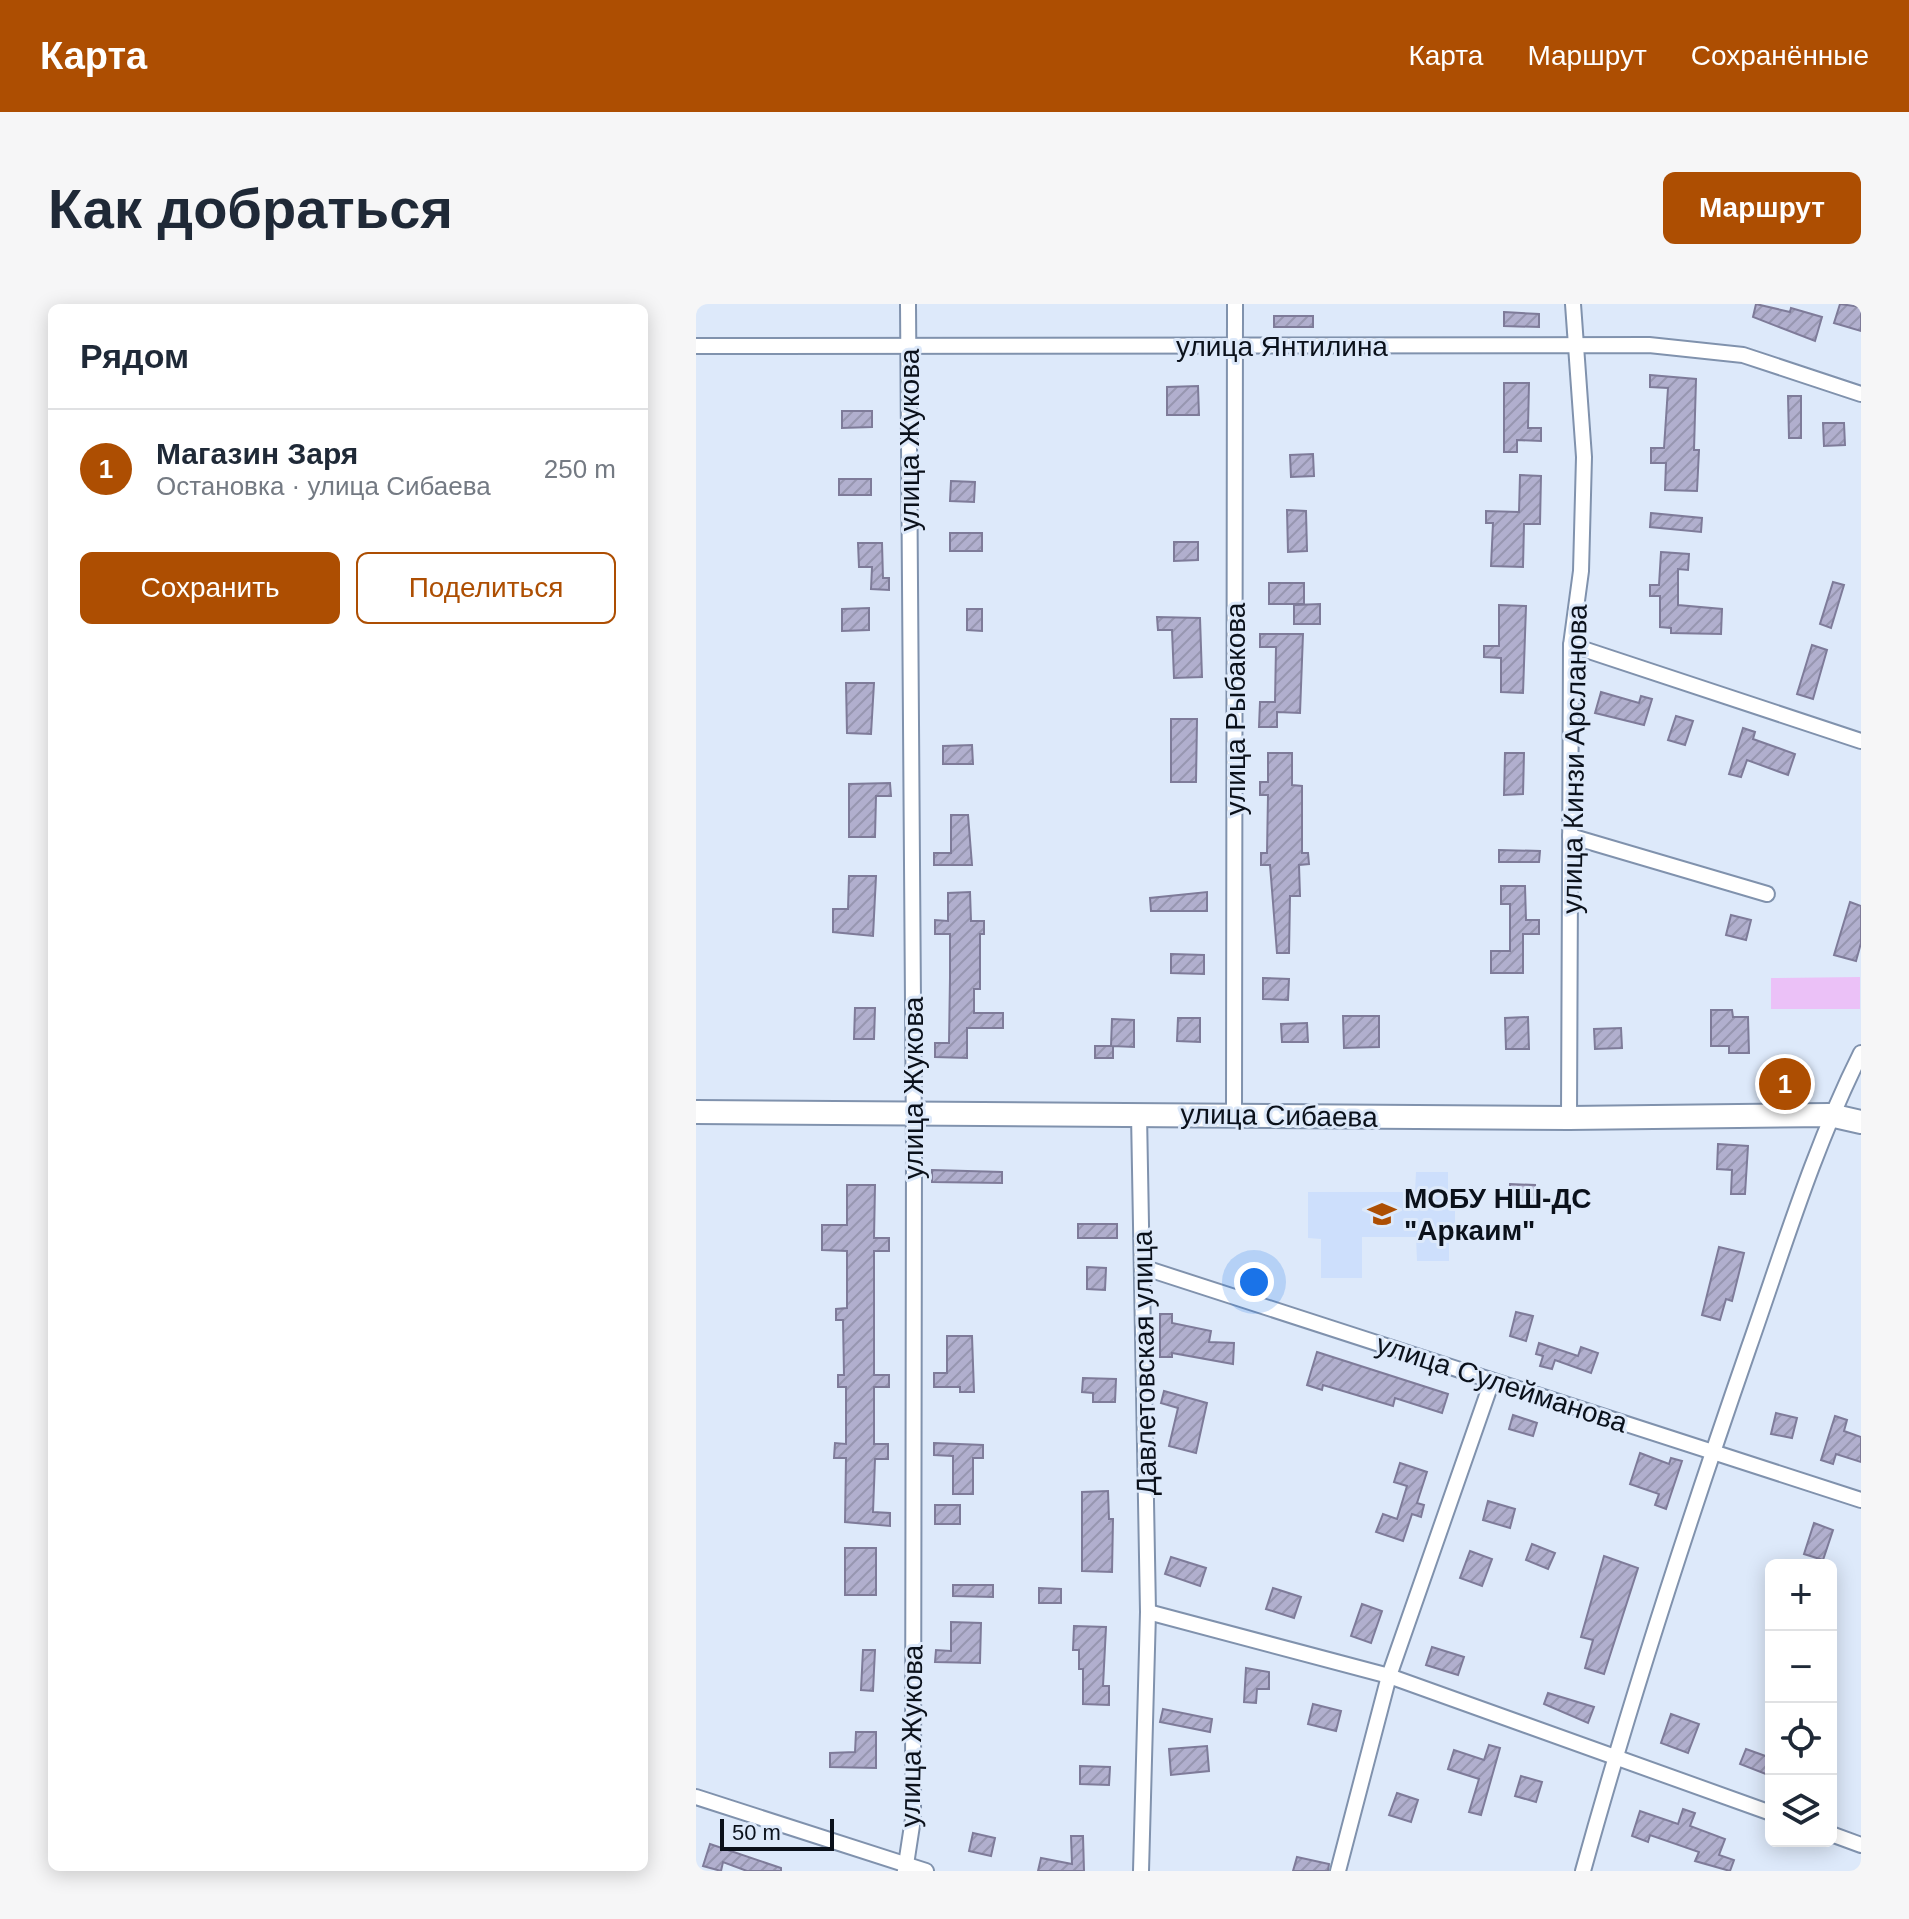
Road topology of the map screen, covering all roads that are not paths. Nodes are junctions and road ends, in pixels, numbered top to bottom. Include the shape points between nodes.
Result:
1 (908, 304) edge
2 (1235, 304) edge
3 (1573, 304) edge
4 (908, 344) junction
5 (696, 346) edge
6 (1236, 346) junction
7 (1575, 347) junction
8 (1861, 394) edge
9 (1571, 645) junction
10 (1861, 741) edge
11 (1570, 836) junction
12 (1767, 894) dead end
13 (1861, 1053) edge
14 (696, 1112) edge
15 (914, 1114) junction
16 (1139, 1114) junction
17 (1234, 1114) junction
18 (1830, 1115) junction
19 (1569, 1118) junction
20 (1861, 1122) edge
21 (1142, 1267) junction
22 (1492, 1381) junction
23 (1714, 1450) junction
24 (1861, 1500) edge
25 (1148, 1612) junction
26 (1389, 1676) junction
27 (1614, 1759) junction
28 (696, 1797) edge
29 (1765, 1811) edge
30 (1837, 1836) edge
31 (1861, 1845) edge
32 (906, 1868) edge
33 (926, 1871) edge
34 (1141, 1871) edge
35 (1338, 1871) edge
36 (1583, 1871) edge

1 - 4 street, улица Жукова
2 - 6 street, улица Рыбакова
3 - 7 street, улица Кинзи Арсланова
4 - 5 street, улица Янтилина
4 - 6 street, улица Янтилина
4 - 15 street, улица Жукова
6 - 7 street, улица Янтилина
6 - 17 street, улица Рыбакова
7 - 8 street, улица Янтилина via 1649,345 1743,355
7 - 9 street, улица Кинзи Арсланова via 1584,457 1581,571
9 - 10 street
9 - 11 street, улица Кинзи Арсланова
11 - 12 street
11 - 19 street, улица Кинзи Арсланова
13 - 18 street
14 - 15 main road, улица Сибаева
15 - 16 main road, улица Сибаева
15 - 32 street, улица Жукова via 913,1819
16 - 17 main road, улица Сибаева
16 - 21 street, Давлетовская улица
17 - 19 main road, улица Сибаева
18 - 19 main road, улица Сибаева
18 - 20 main road, улица Сибаева
18 - 23 street
21 - 22 street, улица Сулейманова
21 - 25 street, Давлетовская улица
22 - 23 street, улица Сулейманова
22 - 26 street
23 - 24 street, улица Сулейманова
23 - 27 street
25 - 26 street
25 - 34 street, Давлетовская улица
26 - 27 street
26 - 35 street
27 - 29 street
27 - 36 street
28 - 32 street
30 - 31 street
32 - 33 street

